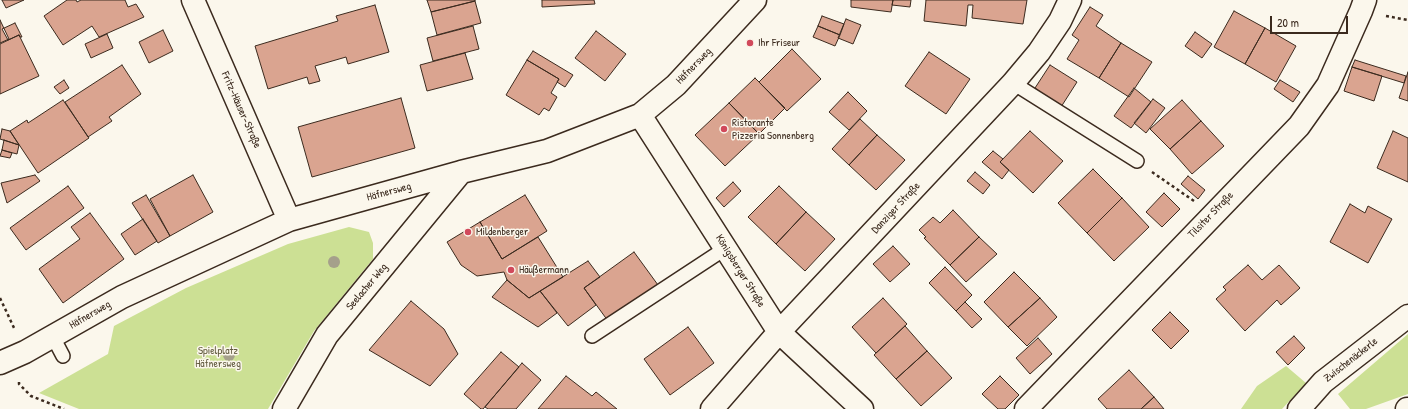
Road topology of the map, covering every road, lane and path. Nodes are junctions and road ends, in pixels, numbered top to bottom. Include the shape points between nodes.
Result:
1 (192, 0) edge
2 (755, 0) edge
3 (1070, 0) edge
4 (1365, 0) edge
5 (1012, 83) junction
6 (640, 115) junction
7 (1137, 161) joint
8 (461, 172) junction
9 (1189, 197) dead end
10 (289, 220) junction
11 (726, 248) junction
12 (0, 298) edge
13 (3, 304) dead end
14 (1408, 316) edge
15 (779, 332) junction
16 (592, 336) dead end
17 (53, 337) junction
18 (26, 352) junction
19 (63, 356) dead end
20 (0, 364) edge
21 (64, 409) edge
22 (284, 409) edge
23 (712, 409) edge
24 (862, 409) edge
25 (1026, 409) edge
26 (1299, 409) edge

1 - 10 street, Fritz-Häuser-Straße
2 - 6 street, Häfnersweg via 676,85
3 - 5 street, Danziger Straße via 1060,21 1039,52
4 - 25 street, Tilsiter Straße via 1328,85 1299,126
5 - 7 lane
5 - 15 street, Danziger Straße
6 - 8 street, Häfnersweg via 547,151
6 - 11 street, Königsberger Straße
7 - 9 path
8 - 10 street, Häfnersweg
8 - 22 street, Seelacher Weg via 327,335
10 - 17 street, Häfnersweg via 122,297
11 - 15 street, Königsberger Straße
11 - 16 lane
12 - 13 path
14 - 26 street, Zwischenäckerle via 1323,382
15 - 23 street, Danziger Straße
15 - 24 street, Königsberger Straße
17 - 18 street, Häfnersweg
17 - 19 lane
18 - 20 street, Häfnersweg
18 - 21 path via 18,373 19,384 31,396

